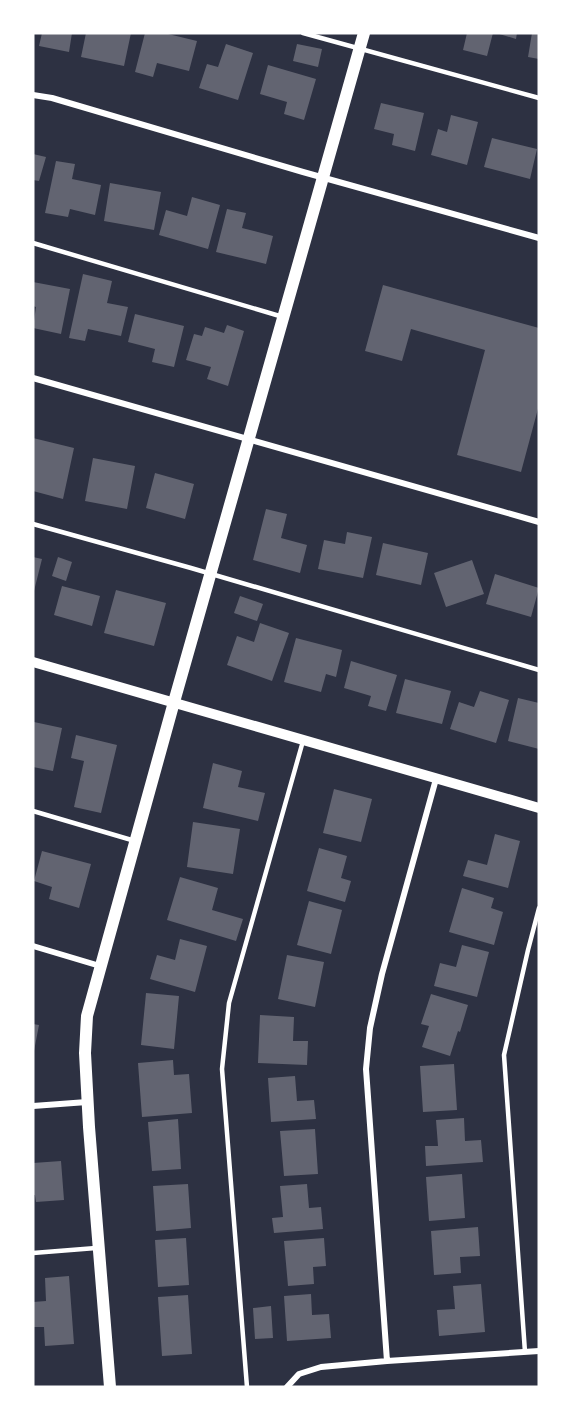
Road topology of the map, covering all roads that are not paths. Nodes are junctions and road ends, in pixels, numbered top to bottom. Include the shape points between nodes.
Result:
1 (303, 33) edge
2 (364, 33) edge
3 (360, 48) junction
4 (33, 94) edge
5 (539, 99) edge
6 (322, 177) junction
7 (539, 238) edge
8 (33, 243) edge
9 (283, 317) junction
10 (33, 378) edge
11 (249, 438) junction
12 (539, 522) edge
13 (33, 524) edge
14 (210, 573) junction
15 (33, 662) edge
16 (539, 670) edge
17 (174, 702) junction
18 (304, 740) junction
19 (436, 779) junction
20 (539, 808) edge
21 (33, 811) edge
22 (135, 841) junction
23 (539, 908) edge
24 (33, 946) edge
25 (100, 966) junction
26 (87, 1102) junction
27 (33, 1106) edge
28 (99, 1248) junction
29 (33, 1253) edge
30 (539, 1351) edge
31 (525, 1352) junction
32 (387, 1361) junction
33 (110, 1387) edge
34 (247, 1387) edge
35 (287, 1387) edge

1 - 3 lane
2 - 3 main road
3 - 5 lane
3 - 6 main road
4 - 6 street
6 - 7 street
6 - 9 main road
8 - 9 lane
9 - 11 main road
10 - 11 street
11 - 12 street
11 - 14 main road
13 - 14 lane
14 - 16 lane
14 - 17 main road
15 - 17 street
17 - 18 street
17 - 22 main road
18 - 19 street
18 - 34 lane via 229,1004 222,1068
19 - 20 street
19 - 32 street via 382,974 366,1069
21 - 22 lane
22 - 25 main road
23 - 31 lane via 504,1054
24 - 25 street
25 - 26 main road via 87,1016
26 - 27 street
26 - 28 main road
28 - 29 lane
28 - 33 main road
30 - 31 street
31 - 32 street
32 - 35 street via 321,1367 299,1374

